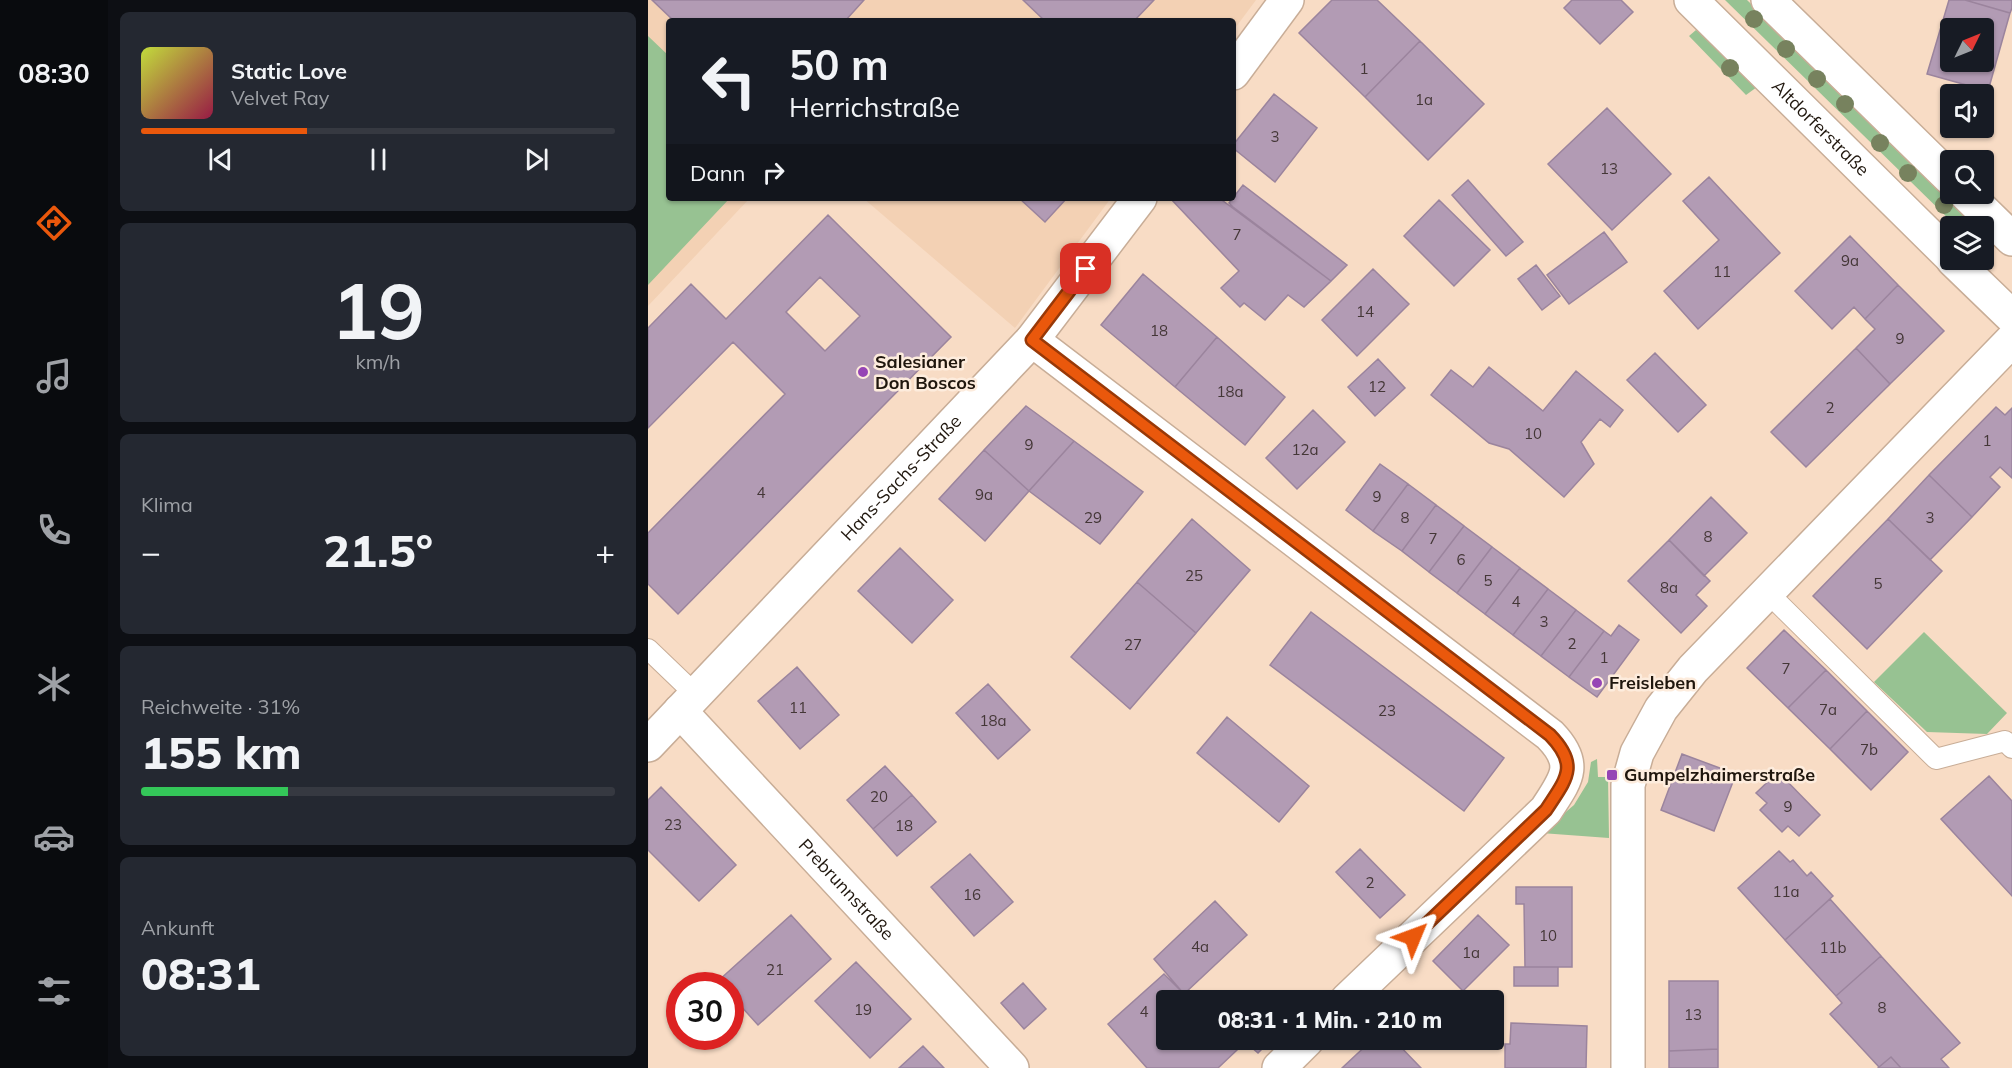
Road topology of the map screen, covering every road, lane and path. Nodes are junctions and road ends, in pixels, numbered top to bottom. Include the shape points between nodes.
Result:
1 (1287, 0) edge
2 (1691, 0) edge
3 (1768, 0) edge
4 (1236, 69) edge
5 (1940, 168) edge
6 (1138, 201) edge
7 (1976, 204) edge
8 (2012, 238) edge
9 (1940, 246) edge
10 (1963, 270) edge
11 (2012, 317) edge
12 (1032, 340) junction
13 (2012, 340) edge
14 (1768, 592) junction
15 (648, 649) edge
16 (688, 703) junction
17 (648, 745) edge
18 (2012, 748) edge
19 (1357, 990) edge
20 (1297, 1050) edge
21 (1012, 1068) edge
22 (1279, 1068) edge
23 (1628, 1068) edge

1 - 4 street
2 - 9 street, Altdorferstraße
3 - 5 street
6 - 12 street, Hans-Sachs-Straße
7 - 8 street
10 - 11 street
12 - 16 street, Hans-Sachs-Straße
12 - 19 street via 1562,747 1567,773 1546,810
13 - 14 street
14 - 18 lane via 1936,759 2005,741
14 - 23 street via 1693,669 1661,709 1637,753 1628,785
15 - 16 lane
16 - 17 street, Hans-Sachs-Straße
16 - 21 street, Prebrunnstraße
20 - 22 street

